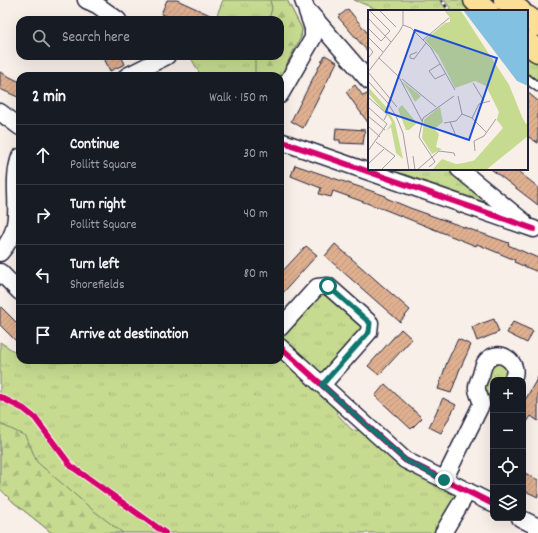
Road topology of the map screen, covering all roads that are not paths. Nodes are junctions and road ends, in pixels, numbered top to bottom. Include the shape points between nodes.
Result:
1 (475, 0) edge
2 (505, 0) edge
3 (82, 3) edge
4 (305, 5) edge
5 (486, 10) edge
6 (519, 10) edge
7 (112, 16) edge
8 (528, 18) edge
9 (538, 25) edge
10 (528, 44) edge
11 (538, 51) edge
12 (142, 61) edge
13 (131, 72) edge
14 (368, 80) edge
15 (528, 80) edge
16 (538, 87) edge
17 (284, 88) edge
18 (0, 112) edge
19 (16, 124) edge
20 (284, 142) edge
21 (460, 170) edge
22 (16, 222) edge
23 (536, 230) edge
24 (0, 253) edge
25 (0, 272) edge
26 (16, 288) edge
27 (284, 324) edge
28 (284, 351) edge
29 (513, 377) edge
30 (322, 385) junction
31 (487, 402) edge
32 (444, 480) junction
33 (468, 491) junction
34 (490, 502) edge
35 (526, 521) edge
36 (538, 527) edge
37 (443, 533) edge

1 - 5 highway
2 - 6 highway
3 - 7 street via 97,5
4 - 14 street
4 - 17 street via 313,28 313,38
8 - 9 highway
10 - 11 highway
12 - 13 street
15 - 16 lane
18 - 19 street
20 - 23 street
21 - 23 street
22 - 24 street via 13,234
25 - 26 street
27 - 30 street via 317,287 328,286 370,323 369,332
28 - 30 street
29 - 31 street via 514,367 509,358 498,355 489,359 485,363 477,387 482,400
30 - 32 street via 405,460
31 - 32 street
32 - 33 street
33 - 34 street
33 - 37 street
35 - 36 street

